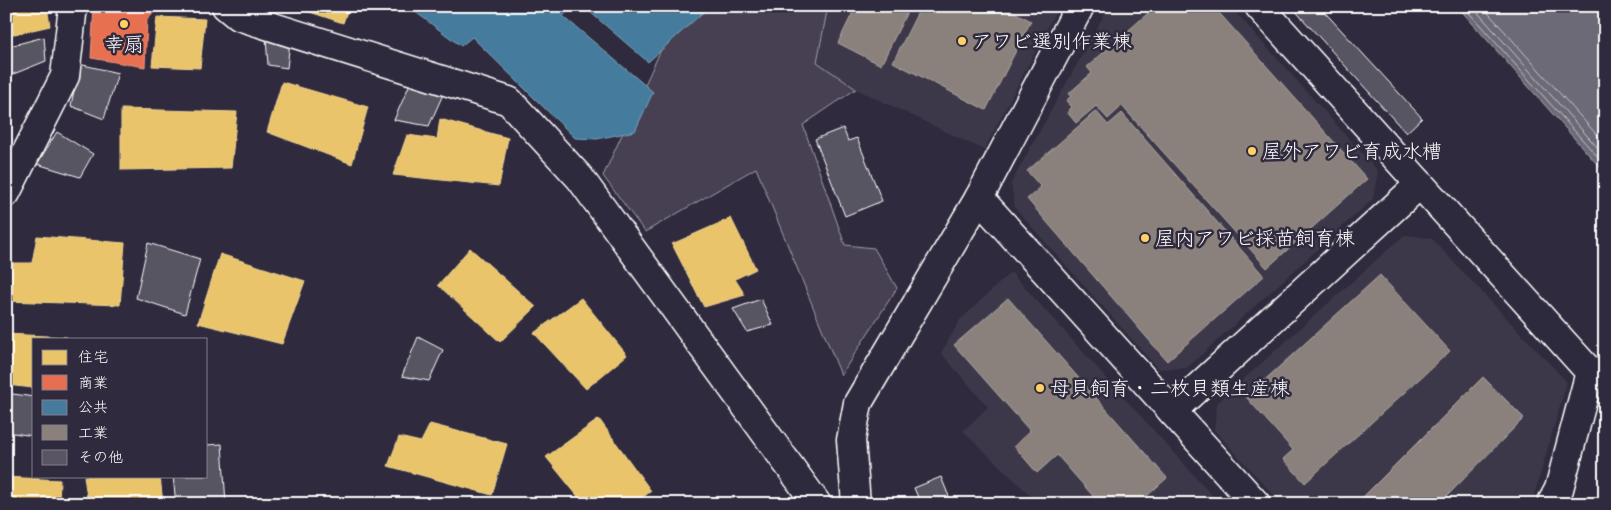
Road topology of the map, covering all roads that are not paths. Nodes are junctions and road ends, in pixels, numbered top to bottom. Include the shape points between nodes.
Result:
1 (73, 6) edge
2 (226, 6) edge
3 (1080, 6) edge
4 (1259, 6) edge
5 (1420, 184) junction
6 (6, 193) edge
7 (979, 198) junction
8 (1172, 411) junction
9 (817, 504) edge
10 (856, 504) edge
11 (1256, 504) edge
12 (1551, 504) edge

1 - 6 street via 65,76
2 - 9 street via 238,16 509,101 580,178
3 - 7 street
4 - 5 street
5 - 8 street
5 - 12 street via 1590,372 1559,489
7 - 8 street
7 - 10 street via 858,403 851,440
8 - 11 street

